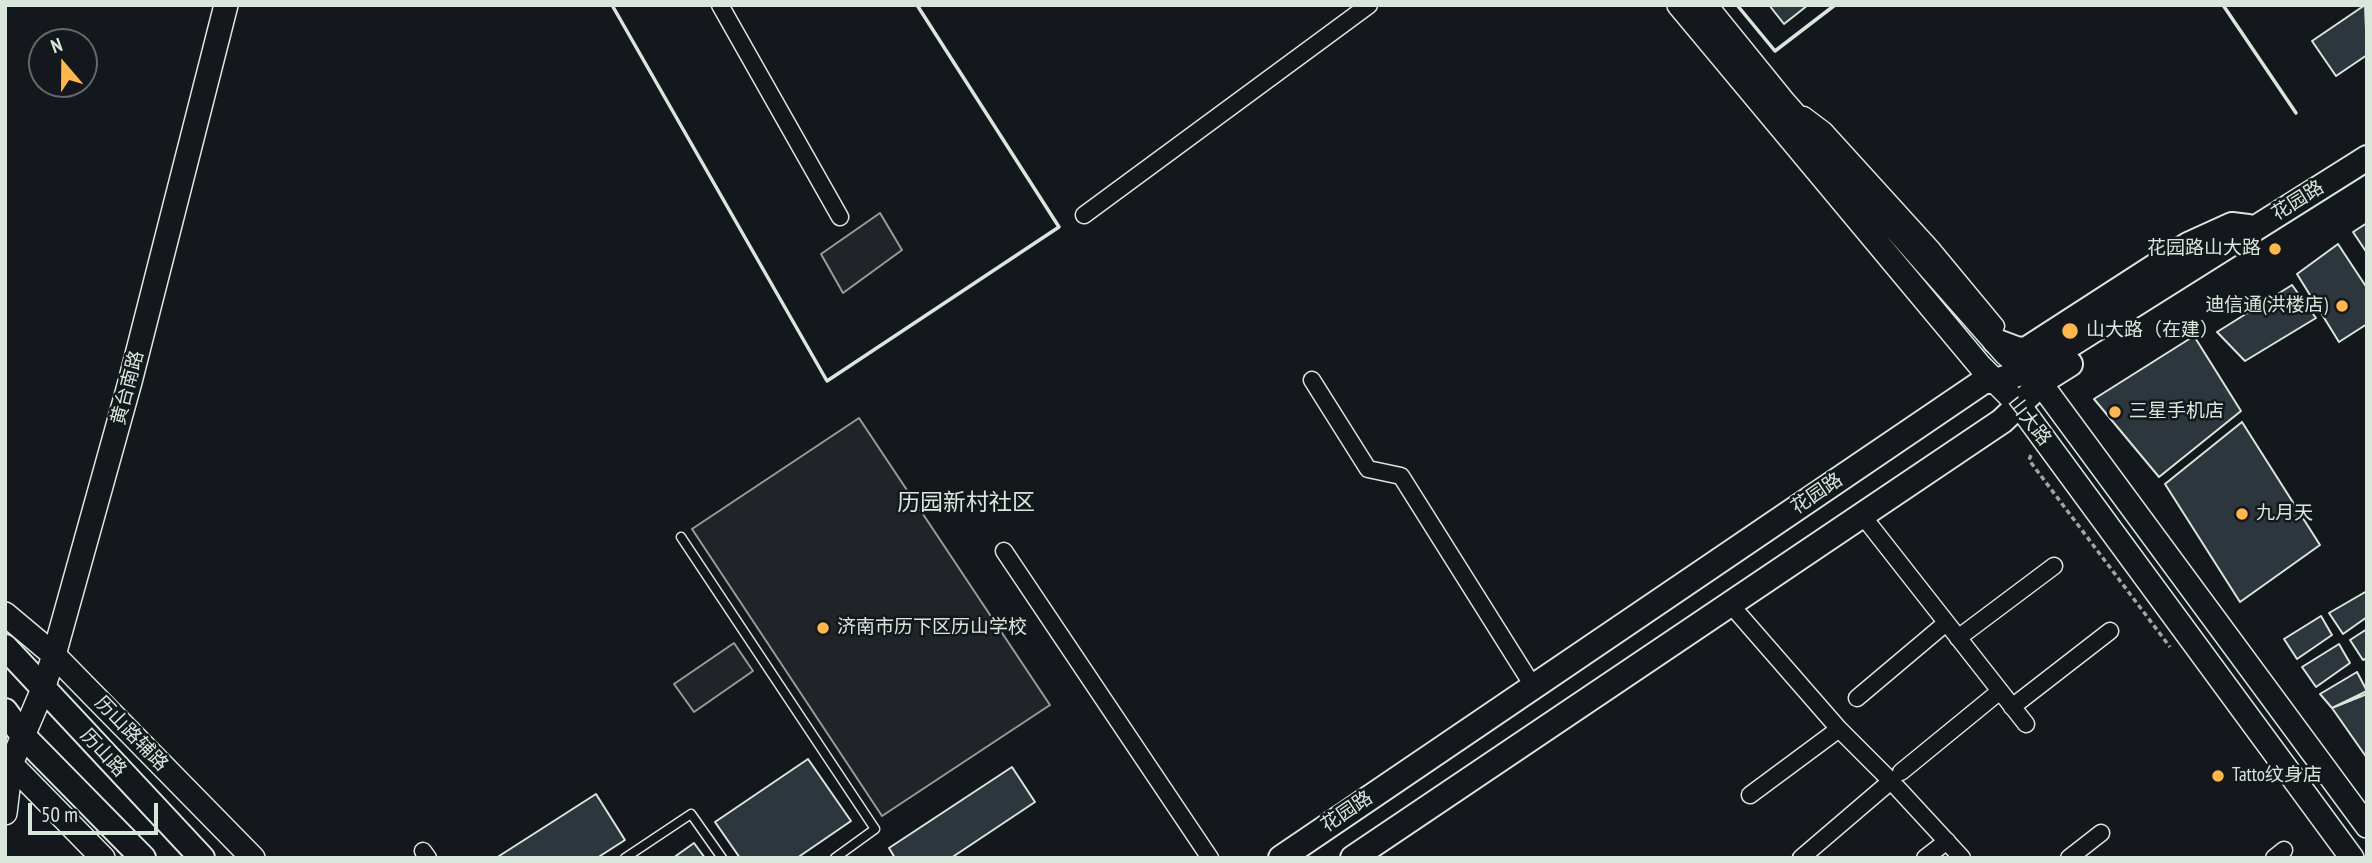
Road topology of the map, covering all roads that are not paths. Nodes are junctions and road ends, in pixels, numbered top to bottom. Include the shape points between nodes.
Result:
1 (226, 5) edge
2 (720, 5) edge
3 (1369, 5) edge
4 (1679, 5) edge
5 (1705, 5) edge
6 (2367, 158) edge
7 (2367, 177) edge
8 (1084, 215) dead end
9 (840, 217) dead end
10 (2256, 227) junction
11 (2004, 345) junction
12 (2034, 378) junction
13 (1312, 380) dead end
14 (1996, 381) junction
15 (2019, 405) junction
16 (1862, 515) junction
17 (681, 537) dead end
18 (1004, 551) dead end
19 (2054, 566) dead end
20 (1730, 604) junction
21 (5, 614) edge
22 (1946, 623) junction
23 (2110, 631) dead end
24 (1958, 638) junction
25 (5, 647) edge
26 (54, 655) junction
27 (1533, 687) junction
28 (43, 689) junction
29 (2000, 691) junction
30 (1857, 698) dead end
31 (2012, 707) junction
32 (5, 710) edge
33 (2026, 724) dead end
34 (1839, 729) junction
35 (24, 737) junction
36 (8, 761) edge
37 (1896, 776) junction
38 (1751, 795) dead end
39 (5, 813) edge
40 (2367, 826) edge
41 (2101, 833) dead end
42 (1947, 841) junction
43 (103, 858) edge
44 (143, 858) edge
45 (202, 858) edge
46 (253, 858) edge
47 (625, 858) edge
48 (722, 858) edge
49 (835, 858) edge
50 (1210, 858) edge
51 (1281, 858) edge
52 (1353, 858) edge
53 (1801, 858) edge
54 (1925, 858) edge
55 (1962, 858) edge
56 (2069, 858) edge
57 (2352, 858) edge

1 - 26 main road, 黄台南路 via 130,382
2 - 9 street
3 - 8 street
4 - 14 main road, 山大路
5 - 11 main road, 山大路 via 1782,100
6 - 10 main road, 花园路
7 - 12 main road, 花园路
10 - 11 main road via 2232,225 2189,245 2027,349
10 - 12 main road, 花园路
11 - 12 main road, 山大路
12 - 14 main road, 花园路
12 - 15 main road, 花园路
12 - 40 main road, 山大路
13 - 27 street via 1368,469 1401,476
14 - 15 main road, 山大路
14 - 27 main road, 花园路 via 1984,381
15 - 16 main road, 花园路
15 - 57 main road, 山大路
16 - 20 main road, 花园路
16 - 22 street
17 - 49 lane via 875,829
18 - 50 street
19 - 24 street
20 - 34 street
20 - 52 main road, 花园路
21 - 26 main road, 历山路辅路
22 - 24 street
22 - 30 street
23 - 31 street
24 - 29 street
25 - 28 main road, 历山路
26 - 28 main road, 黄台南路
26 - 46 main road, 历山路辅路
27 - 51 main road, 花园路
28 - 35 main road, 黄台南路
28 - 45 main road, 历山路
29 - 31 street
29 - 37 street
31 - 33 street
32 - 35 main road
34 - 37 street
34 - 38 street
35 - 36 main road, 黄台南路
35 - 44 main road
36 - 39 main road, 黄台南路
36 - 43 main road
37 - 42 street
37 - 53 street
41 - 56 street
42 - 54 street
42 - 55 street
47 - 48 lane via 691,814

